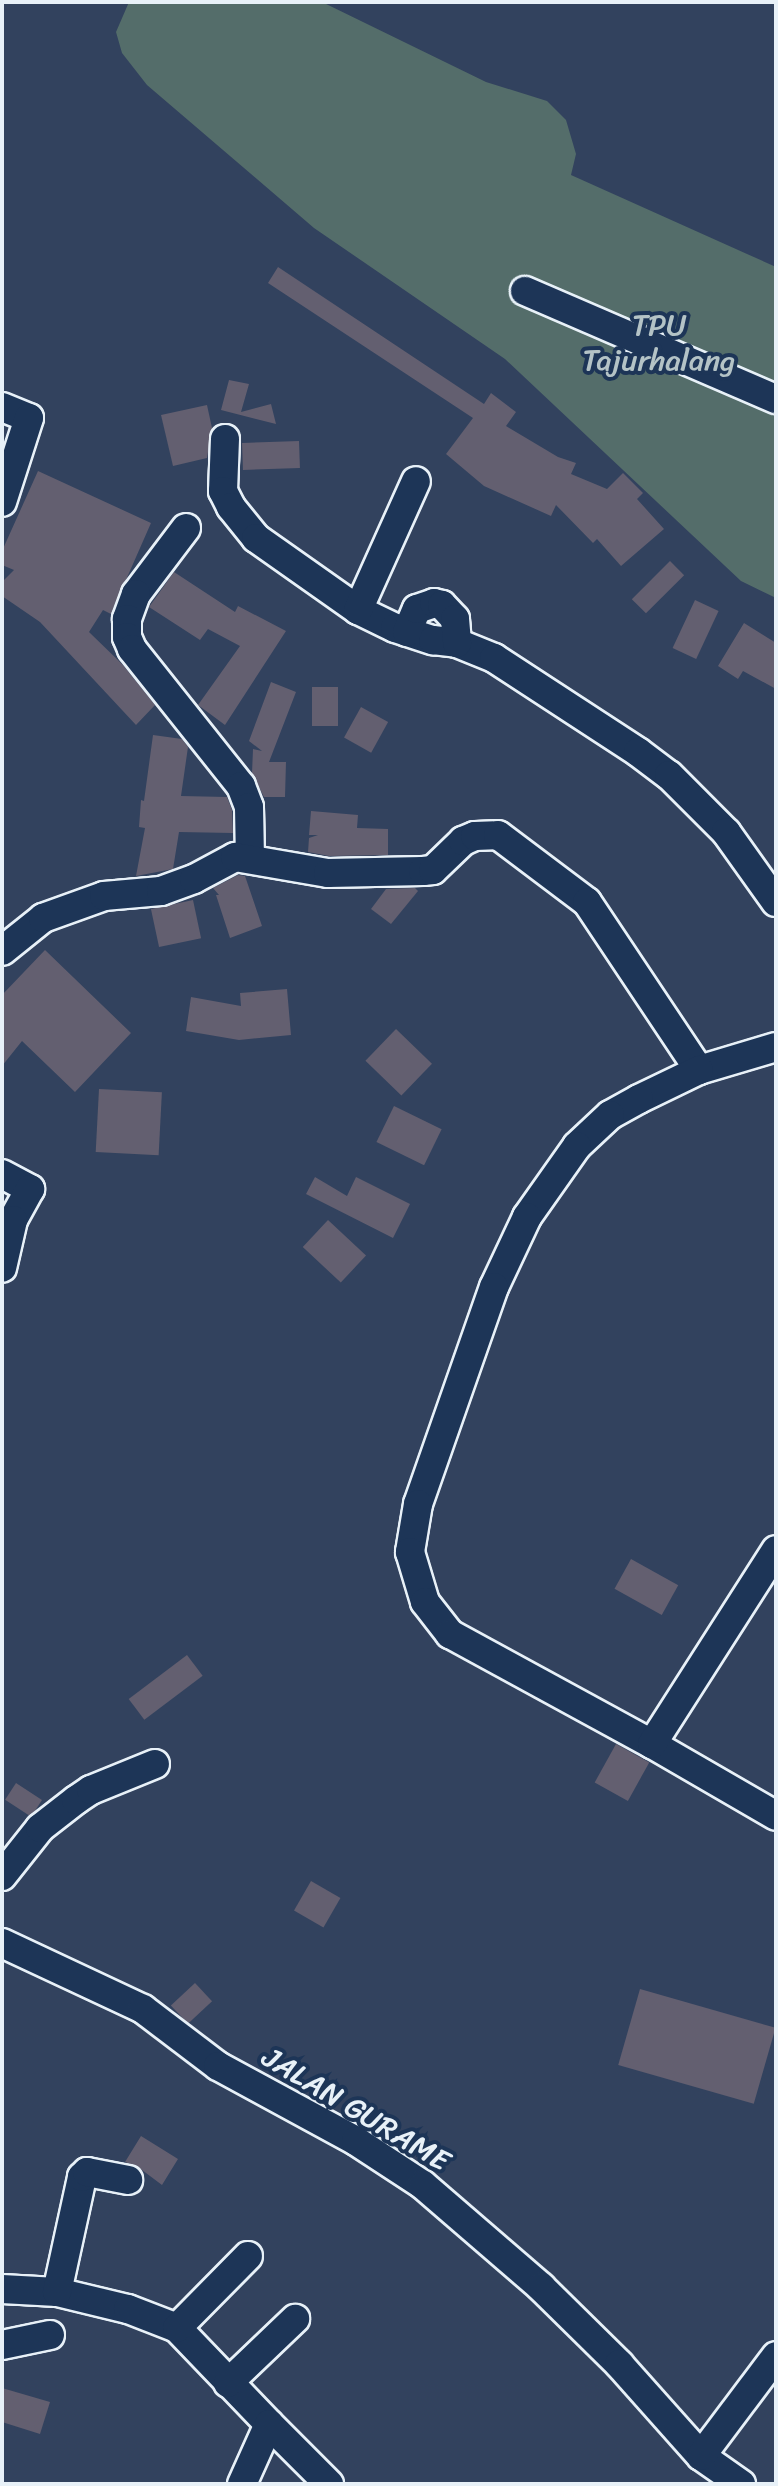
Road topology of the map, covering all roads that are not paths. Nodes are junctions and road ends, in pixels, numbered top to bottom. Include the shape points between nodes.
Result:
1 (525, 291) dead end
2 (776, 399) edge
3 (2, 407) edge
4 (225, 439) dead end
5 (416, 481) dead end
6 (3, 494) edge
7 (186, 528) dead end
8 (358, 610) junction
9 (250, 857) junction
10 (776, 902) edge
11 (2, 951) edge
12 (776, 1047) edge
13 (699, 1070) junction
14 (2, 1174) edge
15 (2, 1268) edge
16 (776, 1550) edge
17 (652, 1744) junction
18 (155, 1764) dead end
19 (776, 1816) edge
20 (2, 1876) edge
21 (2, 1943) edge
22 (128, 2180) dead end
23 (248, 2256) dead end
24 (2, 2289) edge
25 (57, 2292) junction
26 (295, 2319) dead end
27 (177, 2328) junction
28 (50, 2335) dead end
29 (2, 2345) edge
30 (776, 2356) edge
31 (228, 2383) junction
32 (269, 2424) junction
33 (701, 2456) junction
34 (242, 2484) edge
35 (329, 2484) edge
36 (741, 2484) edge

1 - 2 street
3 - 6 street via 29,418
4 - 8 street via 223,491 240,520 275,554
5 - 8 street
7 - 9 street via 136,594 127,637 241,786 249,807
8 - 10 street via 407,632 494,658 669,775 726,832
9 - 11 street via 222,861 161,891 78,904 43,918
9 - 13 street via 328,873 423,871 433,870 463,841 498,835 587,902
12 - 13 street
13 - 17 street via 610,1115 577,1146 527,1217 476,1332 411,1530 410,1552 425,1602 450,1634
14 - 15 street via 30,1189 13,1220
16 - 17 street
17 - 19 street
18 - 20 street via 76,1800 40,1828
21 - 33 street, JALAN GURAME via 143,2009 218,2066 333,2127 423,2185 552,2298
22 - 25 street via 87,2172 82,2177
23 - 27 street
24 - 25 street
25 - 27 street via 128,2309
26 - 31 street
27 - 31 street
28 - 29 street
30 - 33 street
31 - 32 street
32 - 34 street
32 - 35 street
33 - 36 street, JALAN GURAME

